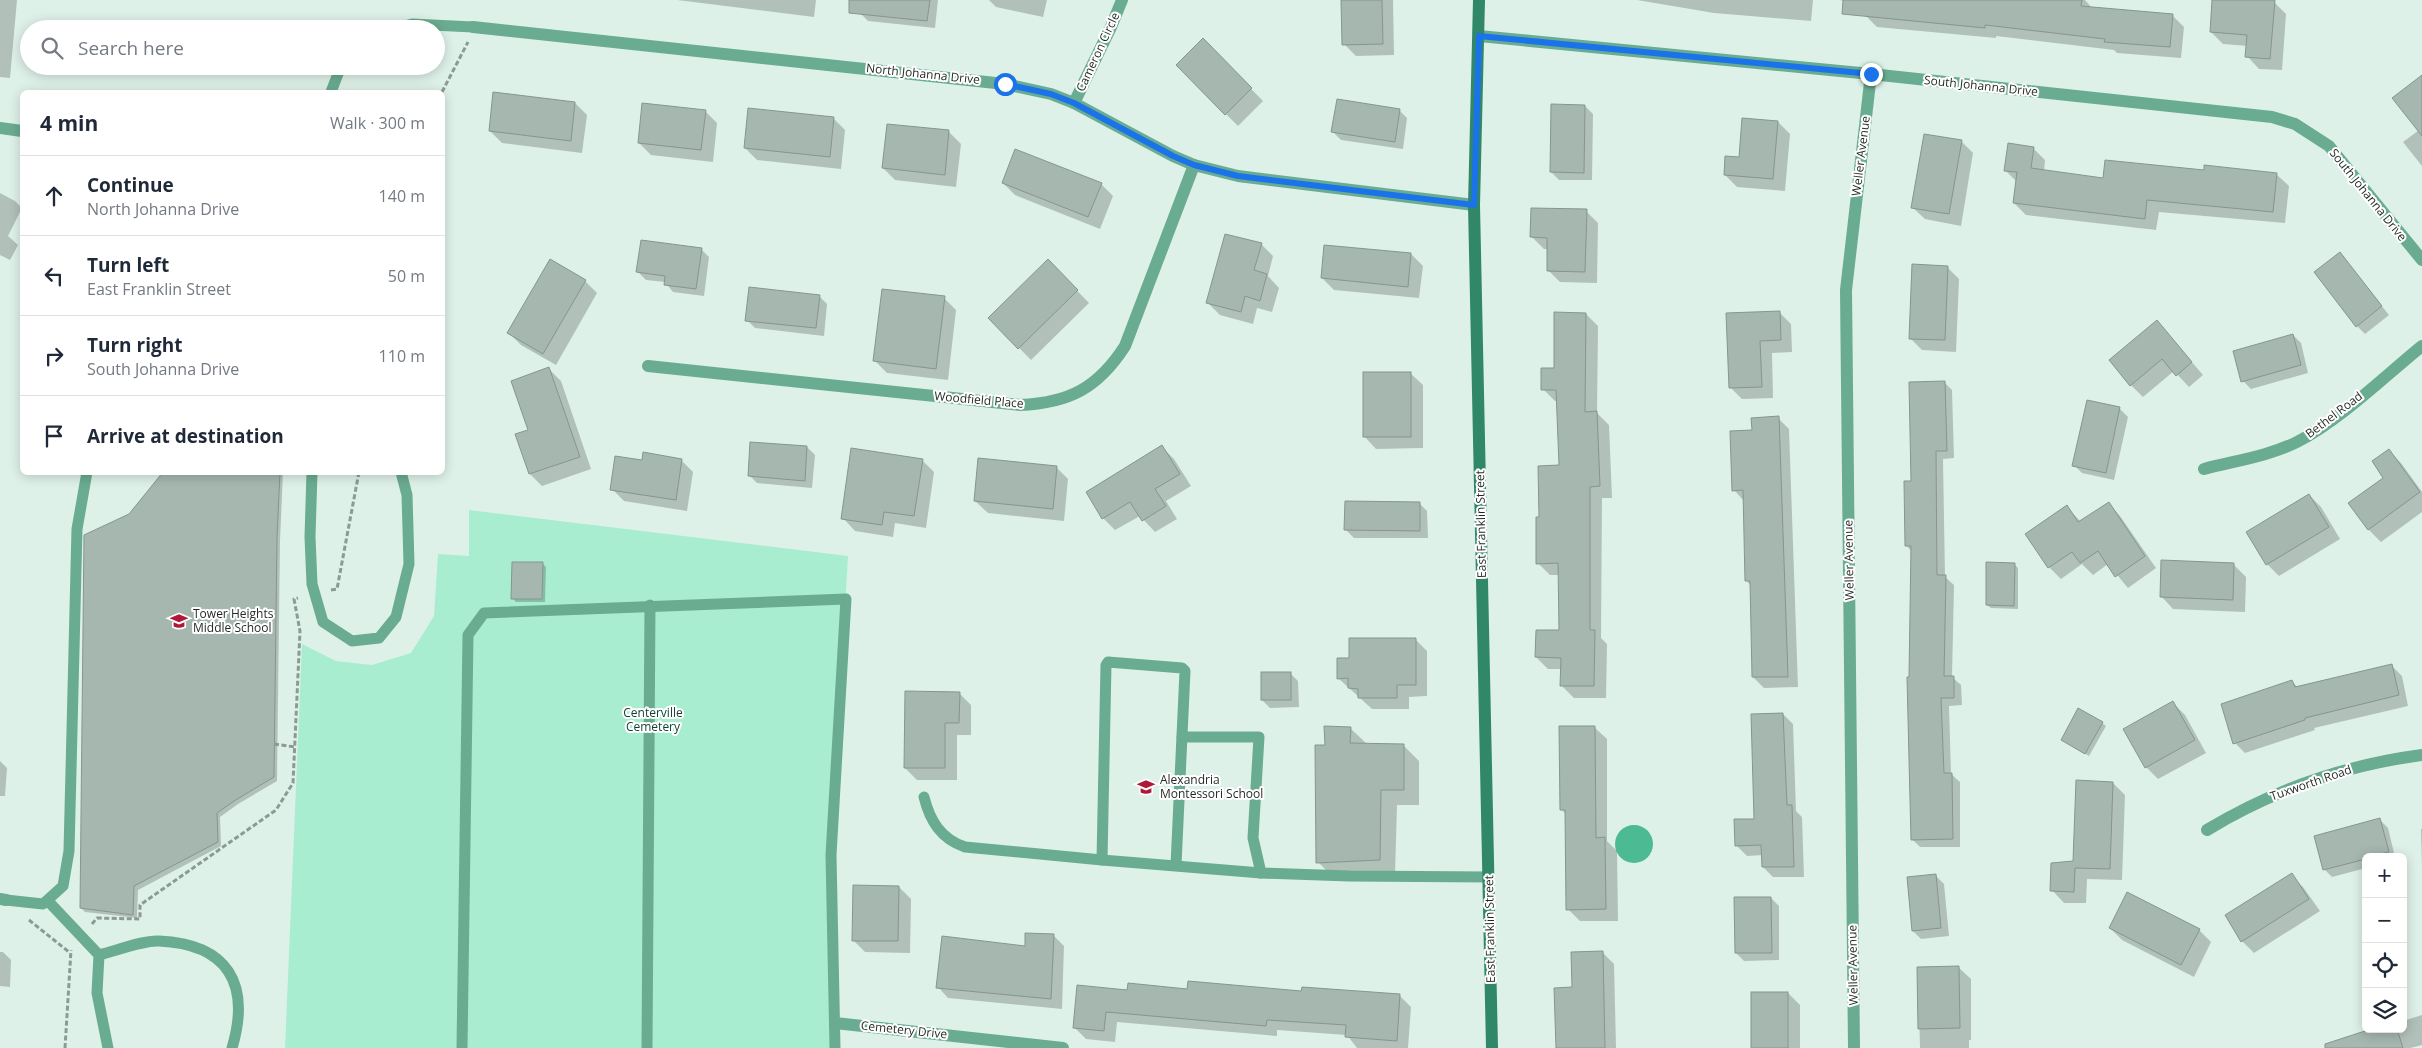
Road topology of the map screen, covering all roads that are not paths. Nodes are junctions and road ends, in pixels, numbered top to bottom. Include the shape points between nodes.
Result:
1 (1122, 0) edge
2 (1479, 0) edge
3 (445, 26) edge
4 (473, 27) joint
5 (1479, 36) junction
6 (1871, 74) junction
7 (338, 75) edge
8 (332, 90) edge
9 (1074, 103) junction
10 (0, 128) edge
11 (20, 131) edge
12 (1194, 165) junction
13 (1474, 205) junction
14 (2422, 260) edge
15 (2422, 346) edge
16 (648, 366) dead end
17 (2204, 469) dead end
18 (86, 475) edge
19 (312, 475) edge
20 (402, 475) edge
21 (650, 605) junction
22 (1182, 737) junction
23 (2422, 755) edge
24 (924, 798) dead end
25 (2207, 830) dead end
26 (1102, 860) junction
27 (1176, 865) junction
28 (1261, 873) junction
29 (1489, 877) junction
30 (3, 899) edge
31 (48, 901) junction
32 (99, 955) junction
33 (835, 1023) junction
34 (108, 1048) edge
35 (232, 1048) edge
36 (462, 1048) edge
37 (647, 1048) edge
38 (835, 1048) edge
39 (1063, 1048) edge
40 (1492, 1048) edge
41 (1854, 1048) edge

1 - 9 street, Cameron Circle
2 - 5 street, East Franklin Street
3 - 4 lane
4 - 9 street, North Johanna Drive via 969,78 1051,94
5 - 6 street, South Johanna Drive
5 - 13 street, East Franklin Street
6 - 14 street, South Johanna Drive via 2272,117 2295,124 2329,146
6 - 41 street, Weller Avenue via 1846,290
7 - 8 lane
9 - 12 street, North Johanna Drive
10 - 11 street
12 - 13 street, North Johanna Drive via 1238,176
12 - 16 street, Woodfield Place via 1124,346 1113,364 1097,380 1082,391 1060,400 1020,405
13 - 29 street, East Franklin Street
15 - 17 street, Bethel Road via 2318,430 2295,443
18 - 31 lane via 76,529 69,851 63,886
19 - 20 lane via 312,584 323,622 352,641 379,638 396,617 409,564 407,495
21 - 33 lane via 846,599 831,855
21 - 36 lane via 484,613 468,635
21 - 37 lane
22 - 26 lane via 1184,668 1106,663
22 - 27 lane
22 - 28 lane via 1259,737 1253,838
23 - 25 street, Tuxworth Road via 2384,760 2289,789 2235,813
24 - 26 lane via 939,831 965,847
26 - 27 lane
27 - 28 lane
28 - 29 lane
29 - 40 street, East Franklin Street
30 - 31 lane via 43,904
31 - 32 lane
32 - 34 lane via 97,993
32 - 35 lane via 158,940 201,947 223,962 237,987 239,1012
33 - 38 lane
33 - 39 street, Cemetery Drive

